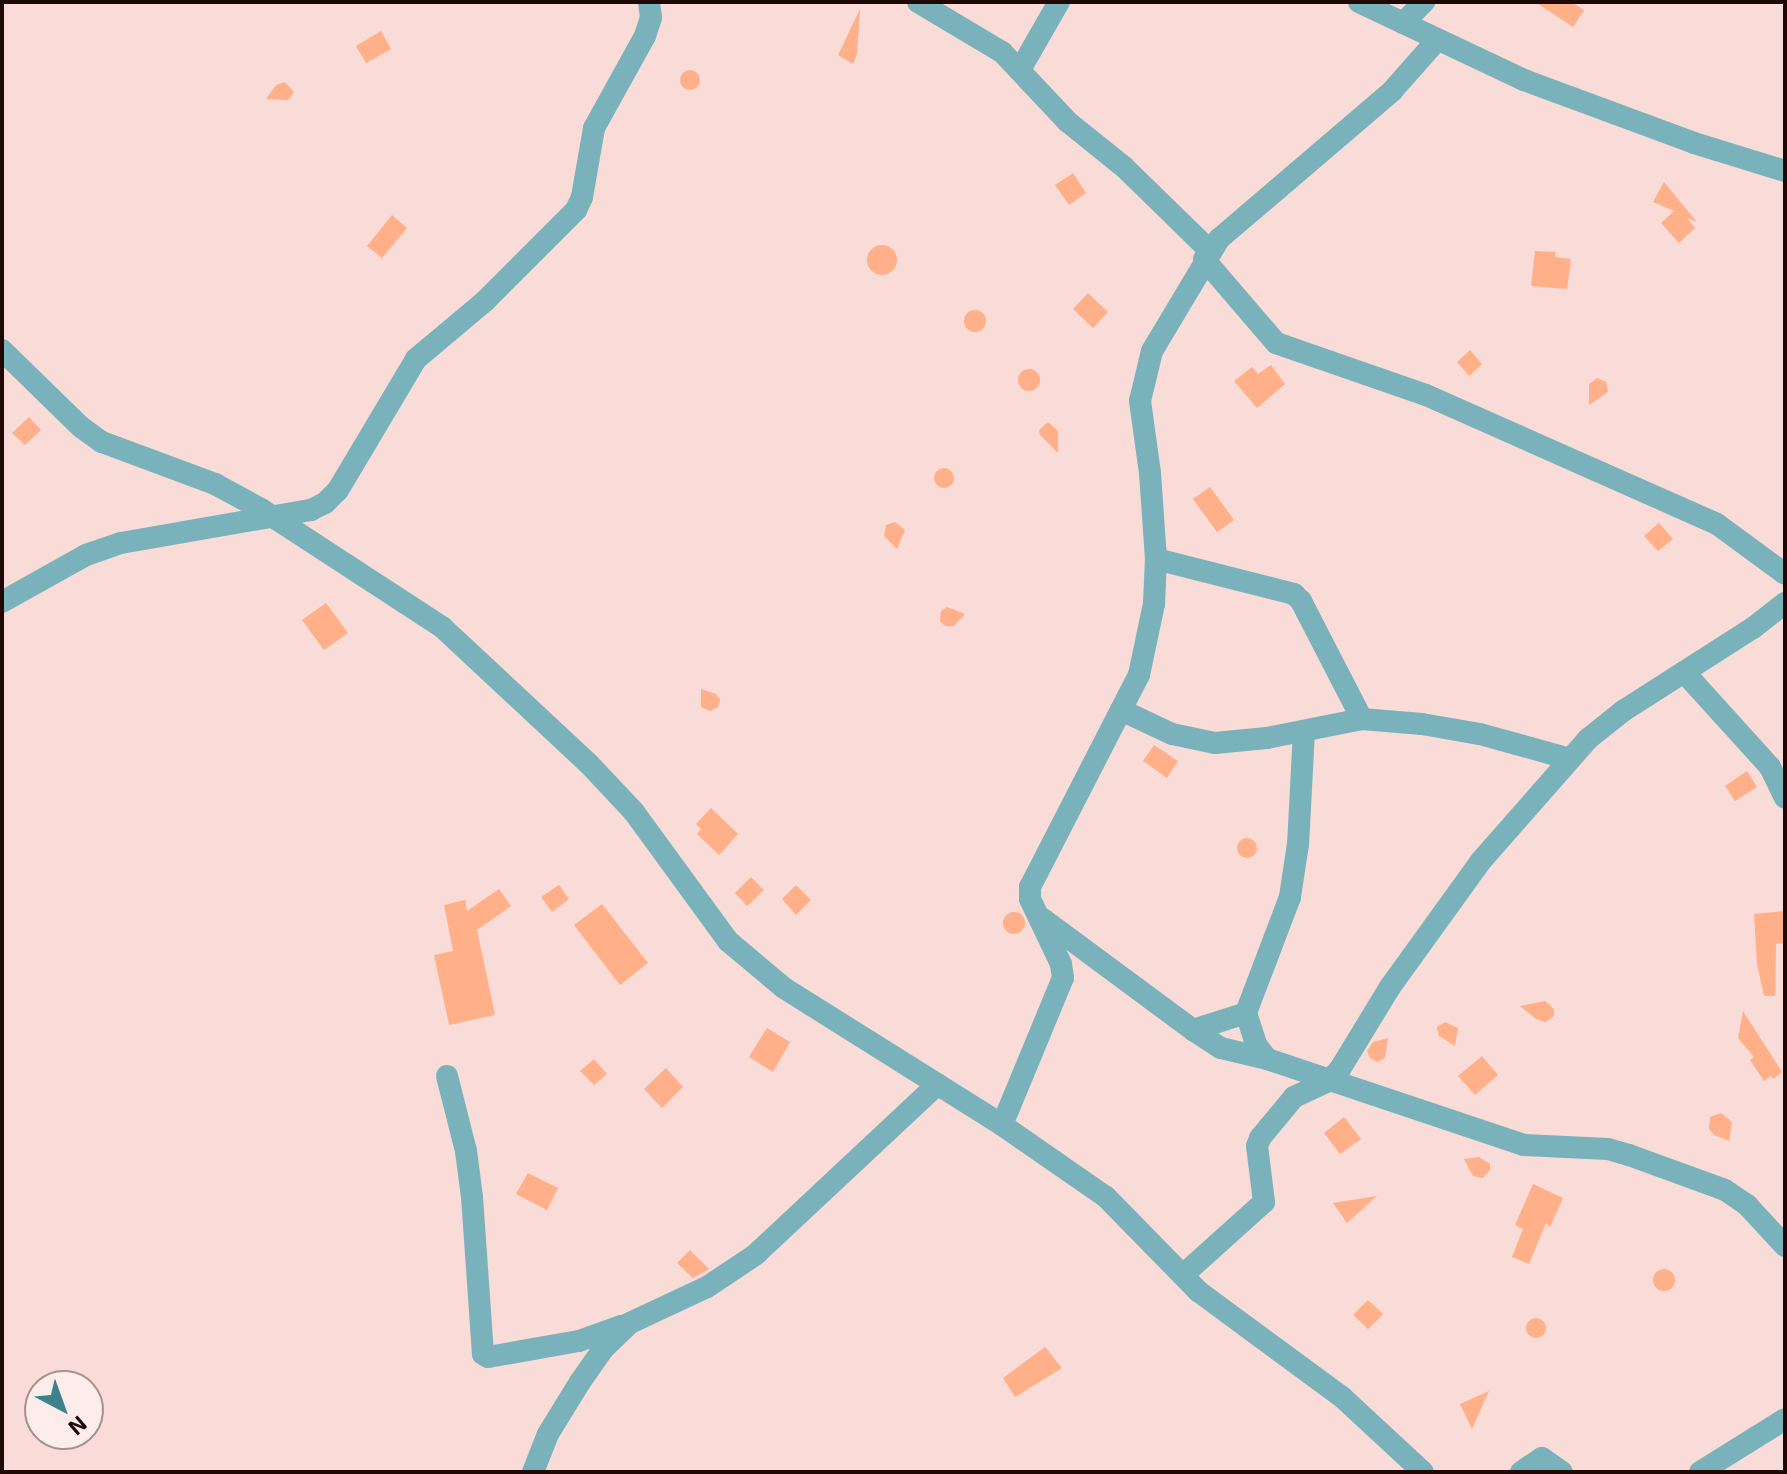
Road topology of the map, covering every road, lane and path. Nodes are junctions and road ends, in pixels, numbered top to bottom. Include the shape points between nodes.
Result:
1 (649, 2) edge
2 (918, 2) edge
3 (1059, 2) edge
4 (1359, 2) edge
5 (1424, 2) edge
6 (1403, 23) junction
7 (1438, 39) junction
8 (1021, 68) junction
9 (1785, 171) edge
10 (1207, 254) junction
11 (2, 350) edge
12 (272, 516) junction
13 (1156, 559) junction
14 (1785, 574) edge
15 (2, 602) edge
16 (1785, 603) edge
17 (1684, 672) junction
18 (1121, 710) junction
19 (1362, 719) junction
20 (1304, 731) junction
21 (1570, 759) junction
22 (1785, 798) edge
23 (1038, 916) junction
24 (1246, 1013) junction
25 (1193, 1030) junction
26 (1267, 1059) junction
27 (447, 1076) dead end
28 (1329, 1081) junction
29 (938, 1084) junction
30 (1002, 1125) junction
31 (1785, 1246) edge
32 (1183, 1275) junction
33 (630, 1323) junction
34 (1785, 1419) edge
35 (533, 1472) edge
36 (1423, 1472) edge
37 (1521, 1472) edge
38 (1562, 1472) edge
39 (1700, 1472) edge

1 - 12 street via 645,36 594,128 576,210 485,301 416,359 338,490 311,510
2 - 8 street
3 - 8 street
4 - 6 street
5 - 6 street
6 - 7 street
7 - 9 street via 1524,80
7 - 10 street via 1392,91
8 - 10 street via 1068,122 1124,167
10 - 13 street via 1143,375 1140,401
10 - 14 street via 1276,343 1426,395 1717,524
11 - 12 street via 102,442 215,484
12 - 15 street via 121,543 86,555
12 - 29 street via 442,627 634,812 739,951 784,988
13 - 18 street via 1154,604 1139,675
13 - 19 street via 1294,594
16 - 17 street
17 - 21 street via 1623,711
17 - 22 street via 1770,767
18 - 20 street via 1172,734 1215,743
18 - 23 street via 1030,887
19 - 20 street
19 - 21 street via 1480,734
20 - 24 street via 1290,897
21 - 28 street via 1480,862
23 - 25 street
23 - 30 street via 1063,978
24 - 25 street
24 - 26 street
25 - 26 street via 1221,1048
26 - 28 street
27 - 33 street via 472,1197 483,1354 579,1341
28 - 31 street via 1524,1145 1629,1155 1725,1190 1747,1205
28 - 32 street via 1294,1097 1260,1138 1264,1202
29 - 30 street
29 - 33 street via 755,1255 707,1287
30 - 32 street via 1106,1197
32 - 36 street via 1231,1318 1342,1397
33 - 35 street via 580,1382 548,1434
34 - 39 street
37 - 38 street via 1542,1458

